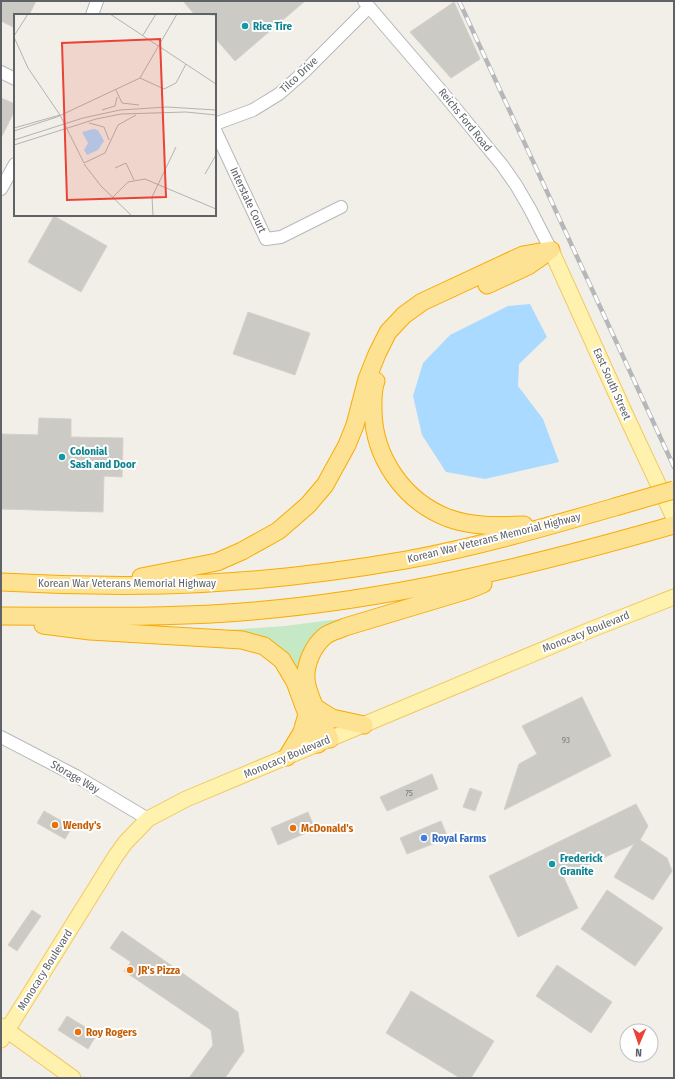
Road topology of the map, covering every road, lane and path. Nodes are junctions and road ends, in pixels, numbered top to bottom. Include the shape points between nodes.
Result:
1 (97, 1) edge
2 (366, 4) edge
3 (92, 14) edge
4 (1, 72) edge
5 (14, 78) edge
6 (216, 124) edge
7 (216, 132) edge
8 (14, 166) edge
9 (1, 189) edge
10 (341, 207) dead end
11 (551, 250) junction
12 (674, 490) edge
13 (674, 518) edge
14 (560, 523) junction
15 (674, 525) edge
16 (546, 559) junction
17 (1, 582) edge
18 (94, 585) junction
19 (674, 597) edge
20 (1, 616) edge
21 (1, 619) edge
22 (311, 711) junction
23 (364, 725) junction
24 (1, 737) edge
25 (324, 742) junction
26 (287, 757) junction
27 (148, 819) junction
28 (3, 1032) edge
29 (73, 1078) edge

1 - 3 street
2 - 6 street, Tilco Drive via 304,72 279,94 253,110
2 - 11 street, Reichs Ford Road via 502,165 530,209
4 - 5 street
7 - 10 street, Interstate Court via 266,239 280,237
8 - 9 street
11 - 13 main road, East South Street
11 - 14 highway via 528,266 421,315 399,334 379,371 373,398 373,417 379,447 391,472 424,506 448,518 478,525
11 - 18 highway via 523,255 422,302 400,319 388,332 377,354 348,445 325,485 308,505 278,532 217,562
12 - 14 highway, Korean War Veterans Memorial Highway, bridge
14 - 18 highway, Korean War Veterans Memorial Highway via 407,560 290,577 163,585
15 - 16 highway
16 - 20 highway via 415,589 293,607 164,616
16 - 22 highway via 468,590 326,635 317,645 307,666 306,679
17 - 18 highway, Korean War Veterans Memorial Highway
19 - 23 main road, Monocacy Boulevard
21 - 22 highway via 90,631 254,642 264,646 282,660
22 - 23 highway
22 - 25 highway
22 - 26 highway
23 - 25 main road, Monocacy Boulevard
24 - 27 street, Storage Way via 76,776
25 - 26 main road, Monocacy Boulevard
26 - 27 main road, Monocacy Boulevard via 186,799
27 - 28 main road, Monocacy Boulevard via 115,857
28 - 29 main road

